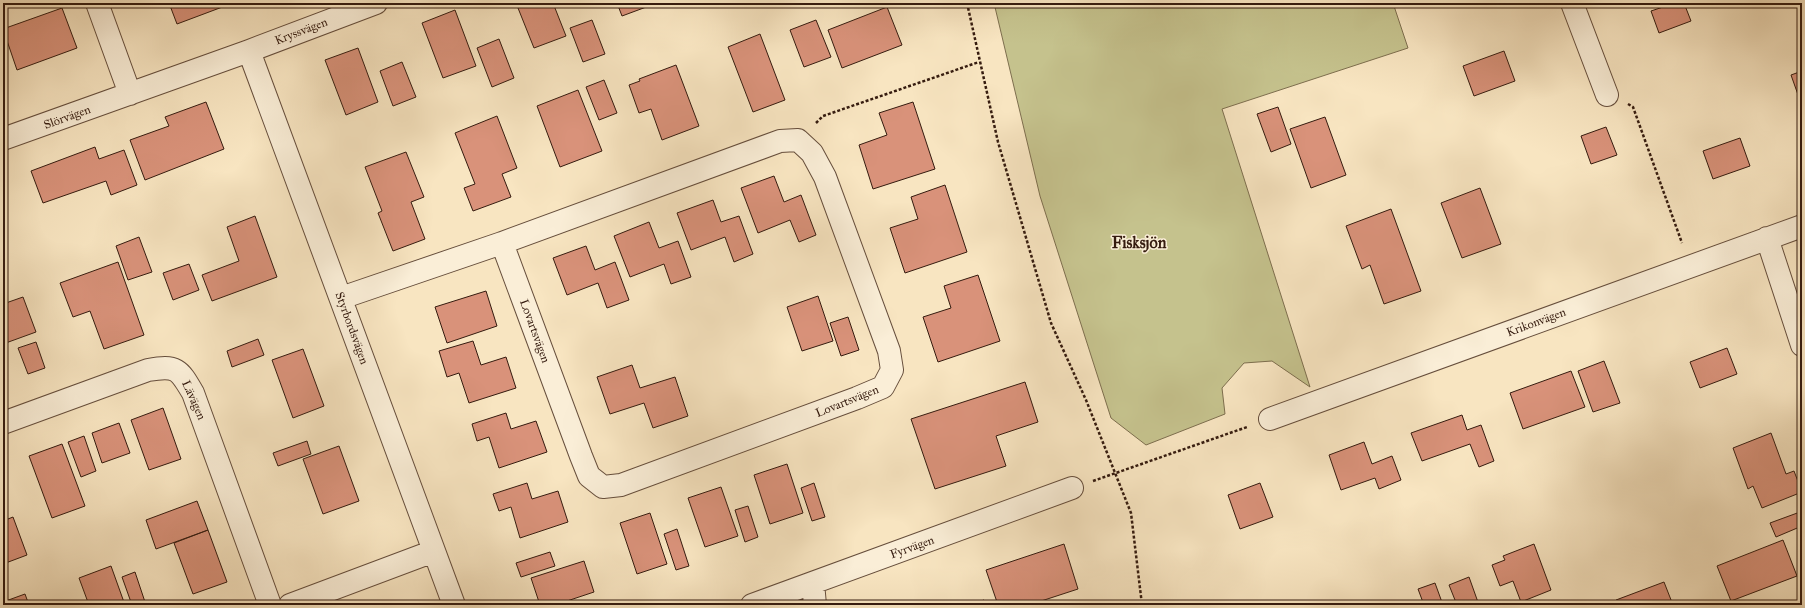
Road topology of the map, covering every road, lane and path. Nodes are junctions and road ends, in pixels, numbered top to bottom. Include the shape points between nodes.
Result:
1 (97, 3) edge
2 (376, 3) edge
3 (967, 3) edge
4 (1572, 3) edge
5 (249, 51) junction
6 (979, 62) junction
7 (130, 94) junction
8 (1608, 95) joint
9 (3, 139) edge
10 (798, 140) junction
11 (1802, 226) edge
12 (1767, 238) junction
13 (502, 243) junction
14 (1690, 266) junction
15 (342, 298) junction
16 (1802, 345) edge
17 (1270, 419) joint
18 (3, 423) edge
19 (1116, 472) junction
20 (1072, 488) joint
21 (434, 551) junction
22 (813, 583) junction
23 (270, 605) edge
24 (290, 605) edge
25 (454, 605) edge
26 (752, 605) edge
27 (816, 605) edge
28 (1142, 605) edge

1 - 7 street
2 - 5 street, Kryssvägen
3 - 6 path
4 - 8 street
5 - 7 street, Slörvägen
5 - 15 street, Styrbordsvägen
6 - 10 path via 823,116
6 - 19 path via 998,142 1051,323
7 - 9 street, Slörvägen
8 - 14 path via 1633,107
10 - 13 street via 780,141
10 - 13 street, Lovartsvägen via 812,153 825,176 889,351 892,370 883,387 858,398 621,485 603,487 590,476
11 - 12 street, Krikonvägen
12 - 14 street, Krikonvägen
12 - 16 street
13 - 15 street
14 - 17 street, Krikonvägen
15 - 21 street, Styrbordsvägen
17 - 19 path
18 - 23 street, Lävägen via 148,370 166,367 181,372 193,393
19 - 20 path
19 - 28 path via 1131,513
20 - 22 street, Fyrvägen
21 - 24 street
21 - 25 street, Styrbordsvägen
22 - 26 street, Fyrvägen
22 - 27 street

